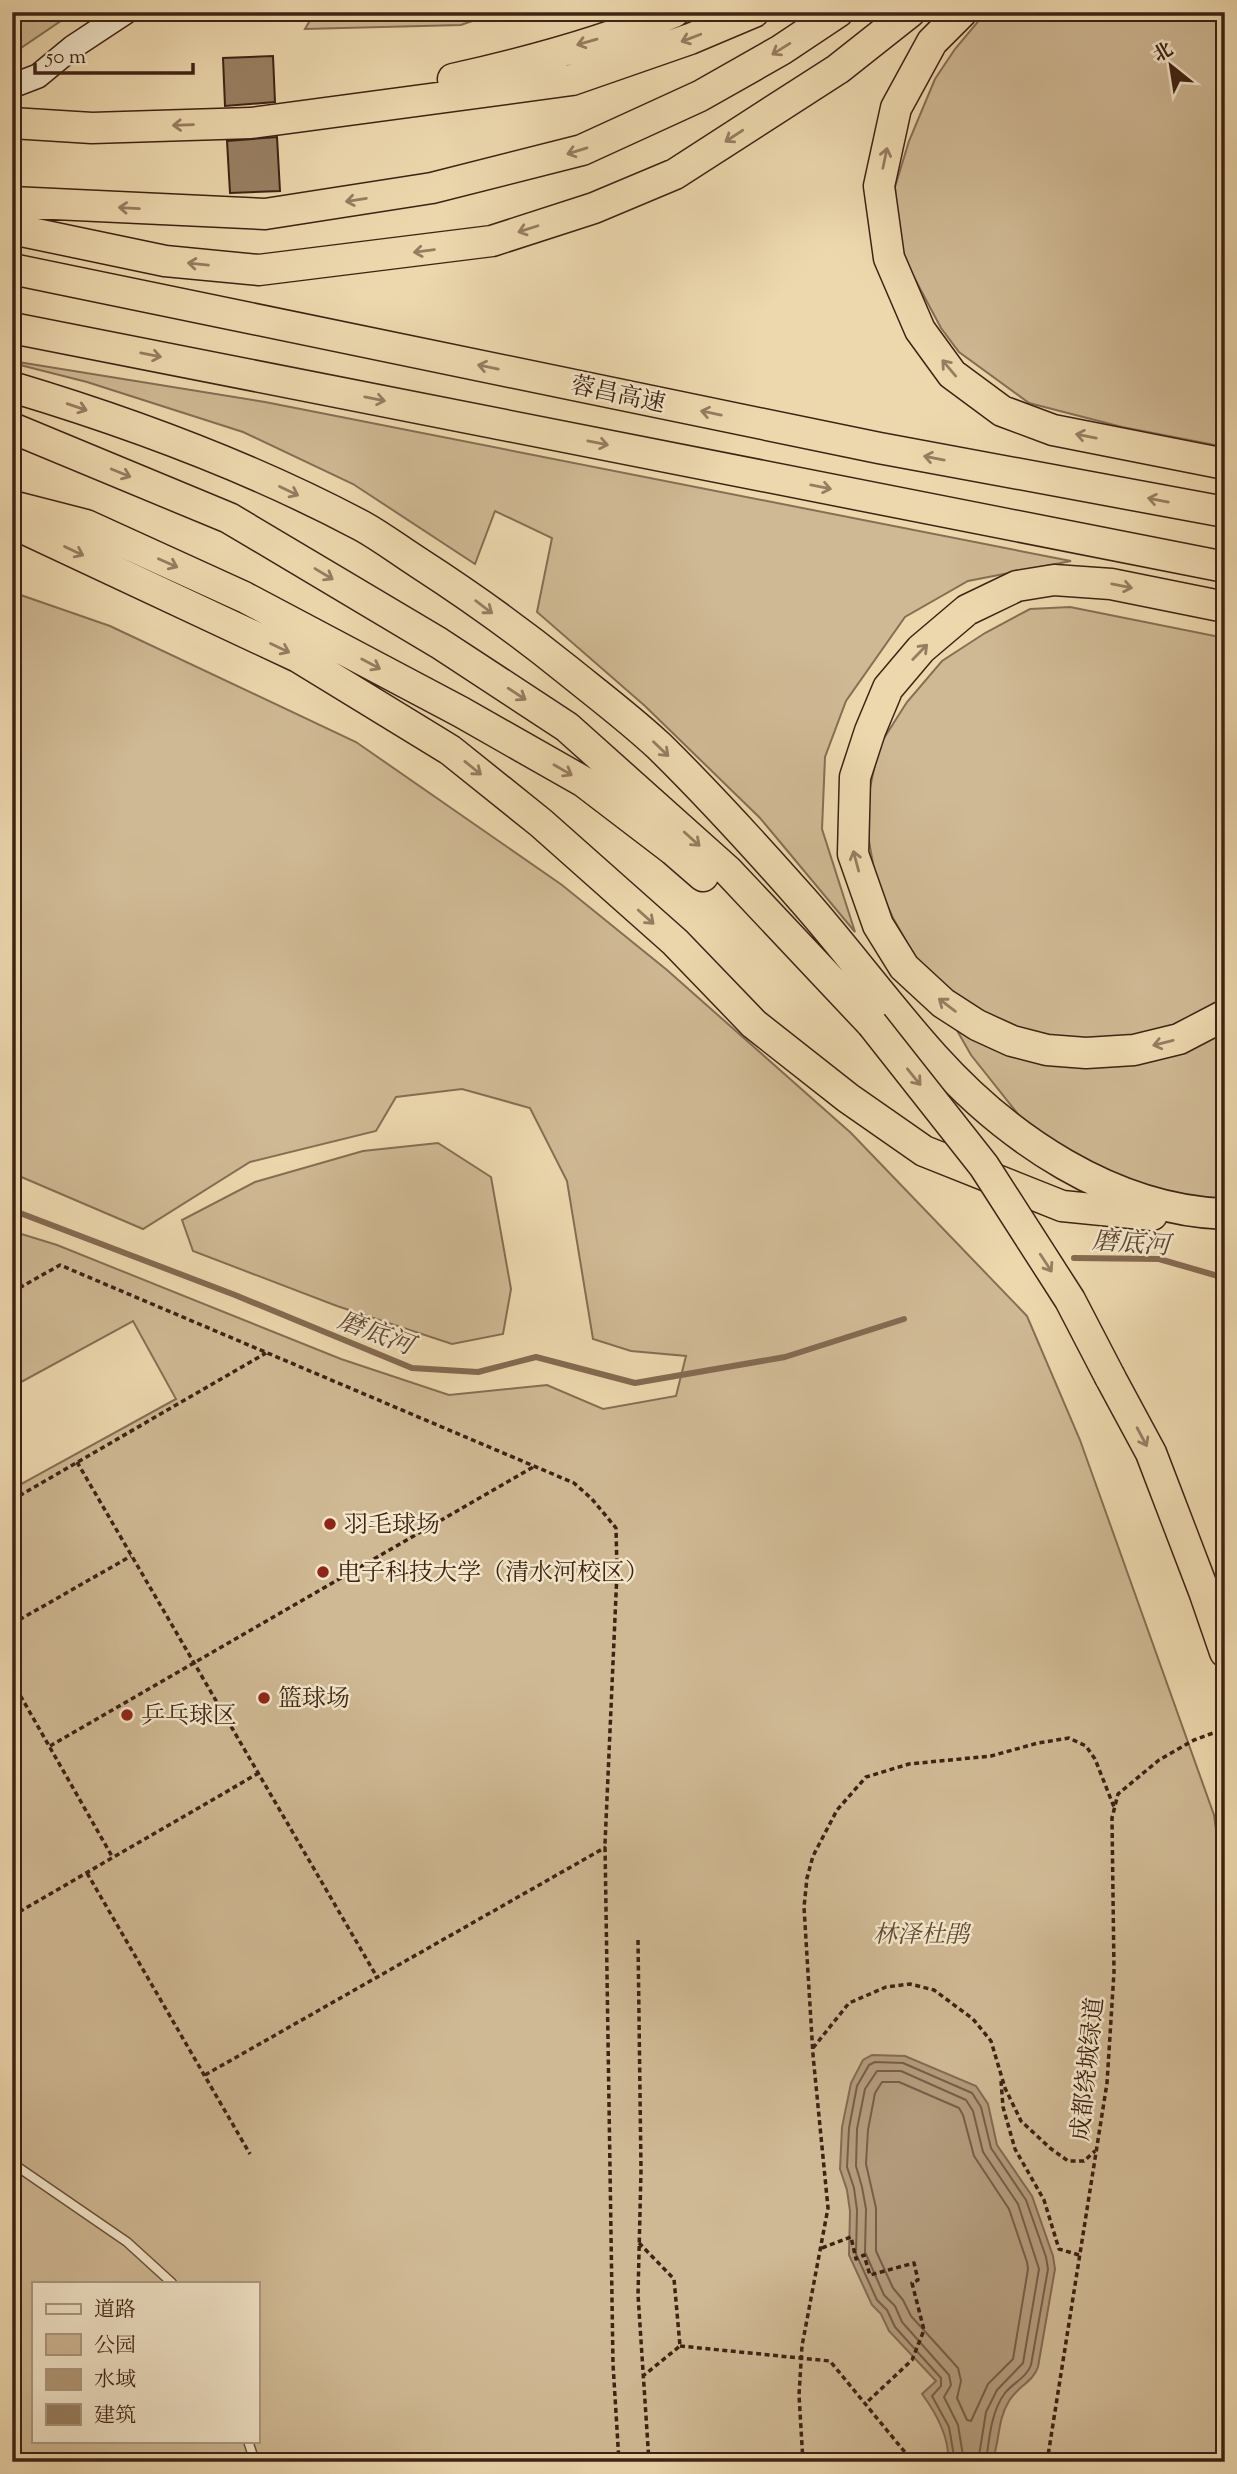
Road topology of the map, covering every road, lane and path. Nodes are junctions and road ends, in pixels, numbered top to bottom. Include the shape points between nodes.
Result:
1 (126, 12) edge
2 (674, 12) edge
3 (754, 12) edge
4 (838, 12) edge
5 (910, 12) edge
6 (962, 12) edge
7 (12, 86) edge
8 (12, 123) edge
9 (251, 123) junction
10 (12, 202) edge
11 (12, 229) edge
12 (12, 269) edge
13 (12, 328) edge
14 (12, 387) edge
15 (12, 428) edge
16 (1225, 464) edge
17 (12, 506) edge
18 (1225, 512) edge
19 (12, 523) edge
20 (1225, 567) edge
21 (1225, 607) edge
22 (1225, 1015) edge
23 (872, 1024) junction
24 (1225, 1214) edge
25 (12, 1292) edge
26 (266, 1353) junction
27 (77, 1462) junction
28 (534, 1466) junction
29 (12, 1500) edge
30 (131, 1556) junction
31 (12, 1624) edge
32 (1225, 1652) edge
33 (193, 1663) junction
34 (12, 1681) edge
35 (1216, 1732) dead end
36 (50, 1746) junction
37 (257, 1774) junction
38 (1114, 1807) junction
39 (606, 1847) junction
40 (113, 1857) junction
41 (87, 1873) junction
42 (12, 1916) edge
43 (638, 1940) dead end
44 (377, 1977) junction
45 (813, 2049) junction
46 (1000, 2072) junction
47 (205, 2075) junction
48 (1096, 2150) junction
49 (250, 2154) dead end
50 (12, 2164) edge
51 (639, 2243) junction
52 (821, 2248) junction
53 (1079, 2255) junction
54 (171, 2282) edge
55 (680, 2346) junction
56 (801, 2358) junction
57 (643, 2376) junction
58 (865, 2404) junction
59 (248, 2442) edge
60 (255, 2462) edge
61 (619, 2462) edge
62 (649, 2462) edge
63 (803, 2462) edge
64 (914, 2462) edge
65 (1047, 2462) edge

1 - 7 main road via 38,76
2 -> 9 highway via 639,27 486,72
3 -> 9 highway via 572,80
4 -> 10 highway via 700,96 582,150 432,188 265,214
5 -> 11 highway via 838,69 675,174 594,208 492,241 259,270 165,261
16 -> 6 highway via 1053,430 1002,411 951,374 920,330 889,258 879,186 896,108 932,42
9 -> 8 highway via 92,128
18 -> 12 highway, 蓉昌高速 via 852,442
13 -> 20 highway
14 -> 24 highway via 74,405 252,473 365,527 474,599 657,745 755,845 936,1060 1019,1133 1078,1173 1116,1190 1154,1203
15 -> 23 highway via 229,517 439,643 567,727 728,871
17 -> 23 highway via 86,525 244,597 584,782 673,850
19 -> 24 highway via 298,657 450,750 541,823 675,943 754,1024 923,1151 1062,1206 1168,1217
22 -> 21 highway via 1179,1039 1134,1050 1086,1053 1012,1041 943,1003 904,967 878,925 853,854 855,777 888,688 921,649 967,610 1017,586 1054,580 1111,584
23 -> 32 highway, bridge via 984,1166 1070,1300 1151,1453
25 - 26 path via 60,1265
26 - 27 path
26 - 28 path
27 - 29 path
27 - 30 path
28 - 33 path
28 - 39 path via 574,1483 616,1528
30 - 31 path
30 - 33 path
33 - 36 path
33 - 37 path
34 - 36 path
35 - 38 path via 1159,1760 1118,1794
36 - 40 path
37 - 40 path
37 - 44 path
38 - 45 path via 1095,1759 1086,1746 1069,1738 991,1756 909,1764 866,1777 837,1810 807,1878 804,1906
38 - 48 path, 成都绕城绿道 via 1114,1972 1107,2083
39 - 44 path
39 - 61 path via 613,2364
40 - 41 path
41 - 42 path
41 - 47 path
43 - 51 path
44 - 47 path
45 - 46 path via 849,2003 886,1987 910,1984 934,1990 973,2019 991,2041
45 - 52 path via 828,2208
46 - 48 path via 1021,2121 1050,2148 1068,2161 1084,2161
46 - 53 path via 1003,2107 1015,2149 1044,2200 1059,2249
47 - 49 path
48 - 53 path, 成都绕城绿道
50 - 54 lane via 127,2242
51 - 55 path via 674,2279
51 - 57 path
52 - 56 path
52 - 58 path via 851,2237 856,2259 864,2255 870,2275 914,2263 918,2280 912,2283 924,2330 912,2360
53 - 65 path, 成都绕城绿道
55 - 56 path
55 - 57 path
56 - 58 path via 830,2361
56 - 63 path
57 - 62 path
58 - 64 path
59 - 60 lane

